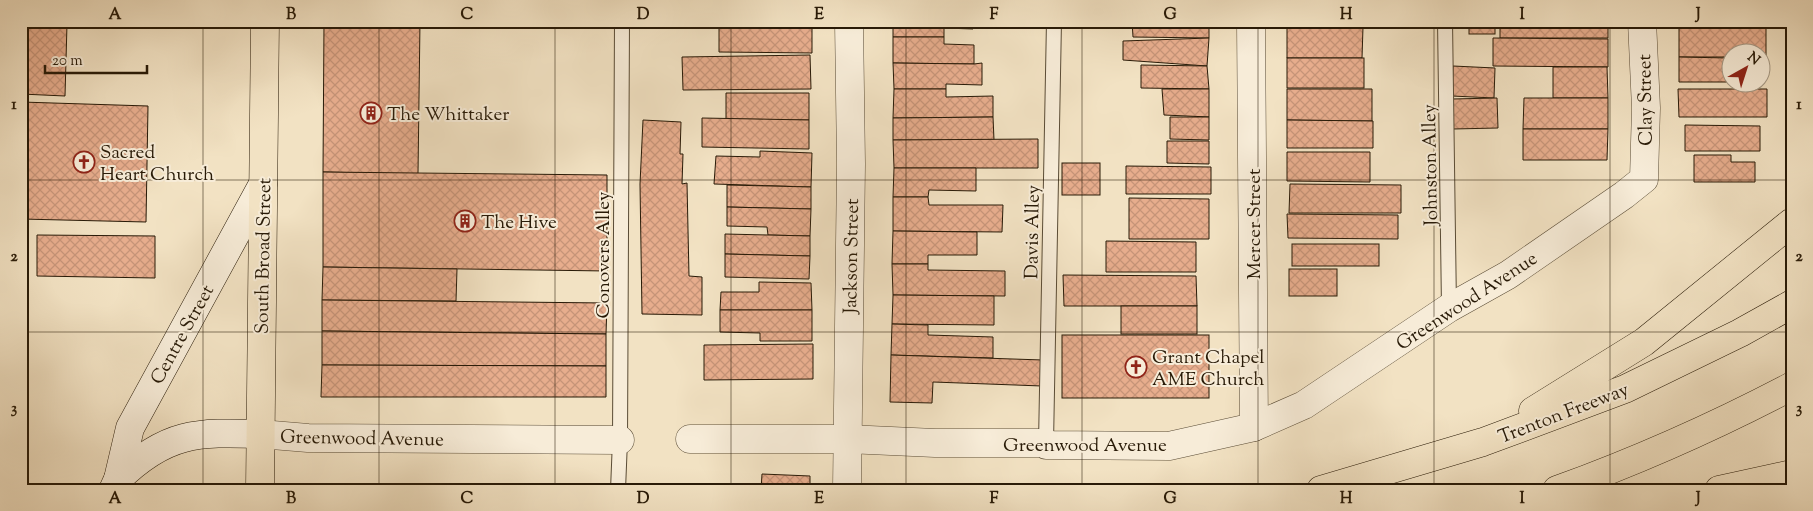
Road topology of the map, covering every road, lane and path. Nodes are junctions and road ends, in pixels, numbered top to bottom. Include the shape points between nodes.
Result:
1 (265, 21) edge
2 (622, 21) edge
3 (849, 21) edge
4 (1054, 21) edge
5 (1251, 21) edge
6 (1445, 21) edge
7 (1642, 21) edge
8 (1644, 179) joint
9 (263, 184) junction
10 (1792, 222) edge
11 (1792, 304) edge
12 (1450, 308) junction
13 (1792, 386) edge
14 (1254, 427) junction
15 (260, 434) junction
16 (690, 439) dead end
17 (847, 439) junction
18 (620, 440) junction
19 (1483, 442) junction
20 (1046, 443) junction
21 (1792, 474) edge
22 (116, 484) edge
23 (260, 490) edge
24 (618, 490) edge
25 (847, 490) edge
26 (1321, 490) edge
27 (1557, 490) edge
28 (1719, 490) edge

1 - 9 main road, South Broad Street
2 - 18 lane, Conovers Alley
3 - 17 street, Jackson Street via 851,164
4 - 20 lane, Davis Alley
5 - 14 street, Mercer Street
6 - 12 lane, Johnston Alley
7 - 8 street, Clay Street via 1646,108
8 - 12 street, Greenwood Avenue via 1508,275
9 - 15 main road, South Broad Street
9 - 22 street, Centre Street via 130,428
10 - 19 main road via 1644,342
11 - 19 main road, Trenton Freeway via 1625,389
12 - 14 street, Greenwood Avenue via 1304,405
13 - 27 main road via 1720,422 1607,472
14 - 20 street, Greenwood Avenue via 1169,446
15 - 18 street, Greenwood Avenue via 308,438
15 - 22 street, Greenwood Avenue via 218,433 184,437 150,451
15 - 23 main road, South Broad Street
16 - 17 street, Greenwood Avenue
17 - 20 street, Greenwood Avenue via 935,444
17 - 25 street, Jackson Street
18 - 24 lane, Conovers Alley
19 - 26 main road, Trenton Freeway
21 - 28 main road

